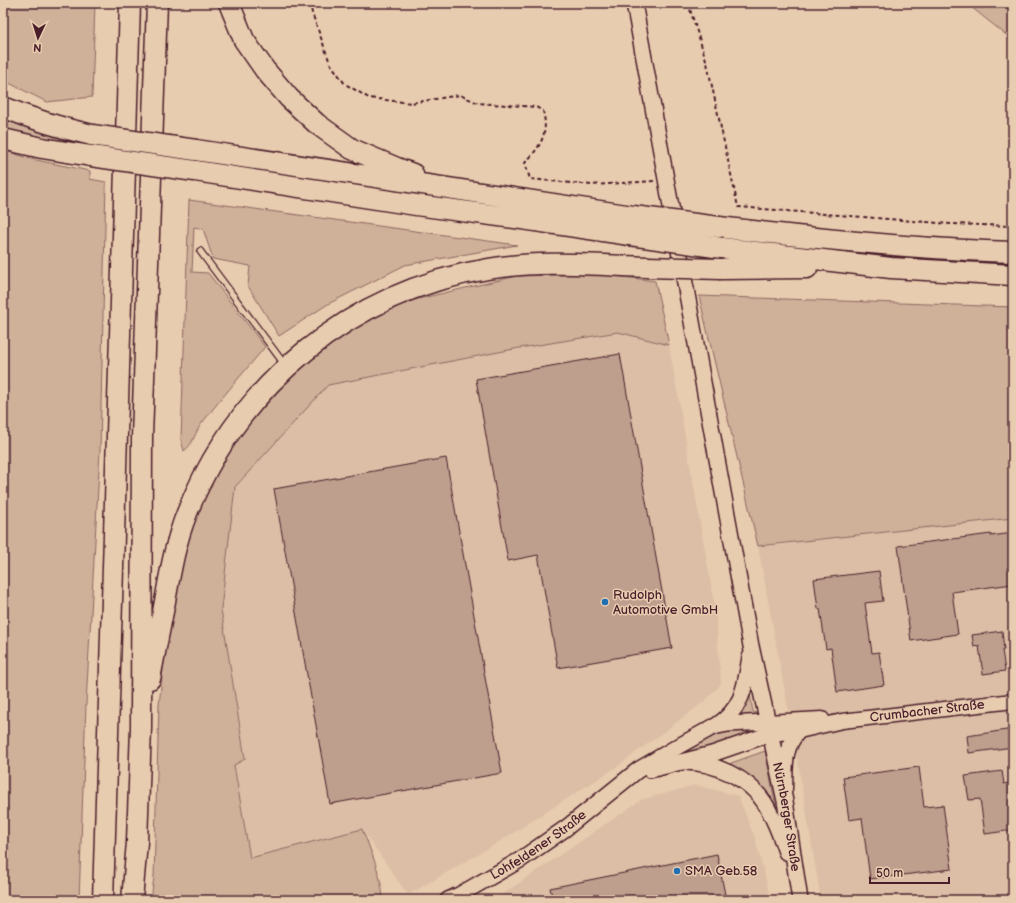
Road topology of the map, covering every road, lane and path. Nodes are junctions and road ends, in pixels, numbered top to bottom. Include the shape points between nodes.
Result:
1 (130, 3) edge
2 (157, 3) edge
3 (229, 3) edge
4 (310, 3) edge
5 (634, 3) edge
6 (688, 3) edge
7 (3, 107) edge
8 (3, 139) edge
9 (667, 179) junction
10 (459, 189) junction
11 (631, 225) junction
12 (1013, 226) edge
13 (200, 251) dead end
14 (1013, 252) edge
15 (891, 268) junction
16 (1013, 275) edge
17 (286, 367) junction
18 (1013, 406) edge
19 (1010, 411) dead end
20 (751, 646) junction
21 (1013, 701) edge
22 (842, 721) junction
23 (713, 727) junction
24 (141, 728) junction
25 (769, 728) junction
26 (799, 731) junction
27 (681, 762) junction
28 (624, 783) junction
29 (785, 801) junction
30 (797, 880) junction
31 (102, 898) edge
32 (132, 900) edge
33 (448, 900) edge
34 (800, 900) edge

1 - 31 highway
2 - 24 highway via 142,437
3 - 10 highway via 244,40 265,70 289,98 317,124 352,149 396,168
4 - 9 path via 330,63 345,84 369,98 411,103 460,95 478,103 536,107 543,111 545,134 537,151 525,163 530,179 592,185
5 - 9 main road, Nürnberger Straße
6 - 12 path via 707,63 738,207 951,224
7 - 10 highway, bridge via 28,118 92,135
8 - 11 highway, bridge via 91,156 416,205 522,219
9 - 20 main road, Nürnberger Straße
10 - 11 highway
11 - 14 highway, bridge via 719,227 891,245
11 - 15 highway, bridge via 722,248
13 - 17 lane
15 - 16 highway
15 - 17 highway, bridge via 721,269 525,265 488,269 452,276 382,302 350,319
17 - 24 highway via 264,389 219,448 186,514 175,550
18 - 19 path
20 - 23 main road via 744,692 729,715
20 - 25 main road, Nürnberger Straße
21 - 22 street, Crumbacher Straße
22 - 25 street, Crumbacher Straße via 821,719
22 - 26 street, Crumbacher Straße
23 - 25 main road, Lohfeldener Straße via 728,724
23 - 28 main road, Lohfeldener Straße via 638,770
24 - 32 highway
25 - 26 street, Crumbacher Straße
25 - 27 main road, Lohfeldener Straße via 712,754
25 - 29 main road, Nürnberger Straße
26 - 29 street via 787,752
27 - 28 main road, Lohfeldener Straße via 656,768
27 - 30 main road via 694,762 723,770 742,781 758,795 774,820
28 - 33 main road, Lohfeldener Straße via 520,860
29 - 30 main road, Nürnberger Straße
30 - 34 main road, Nürnberger Straße

